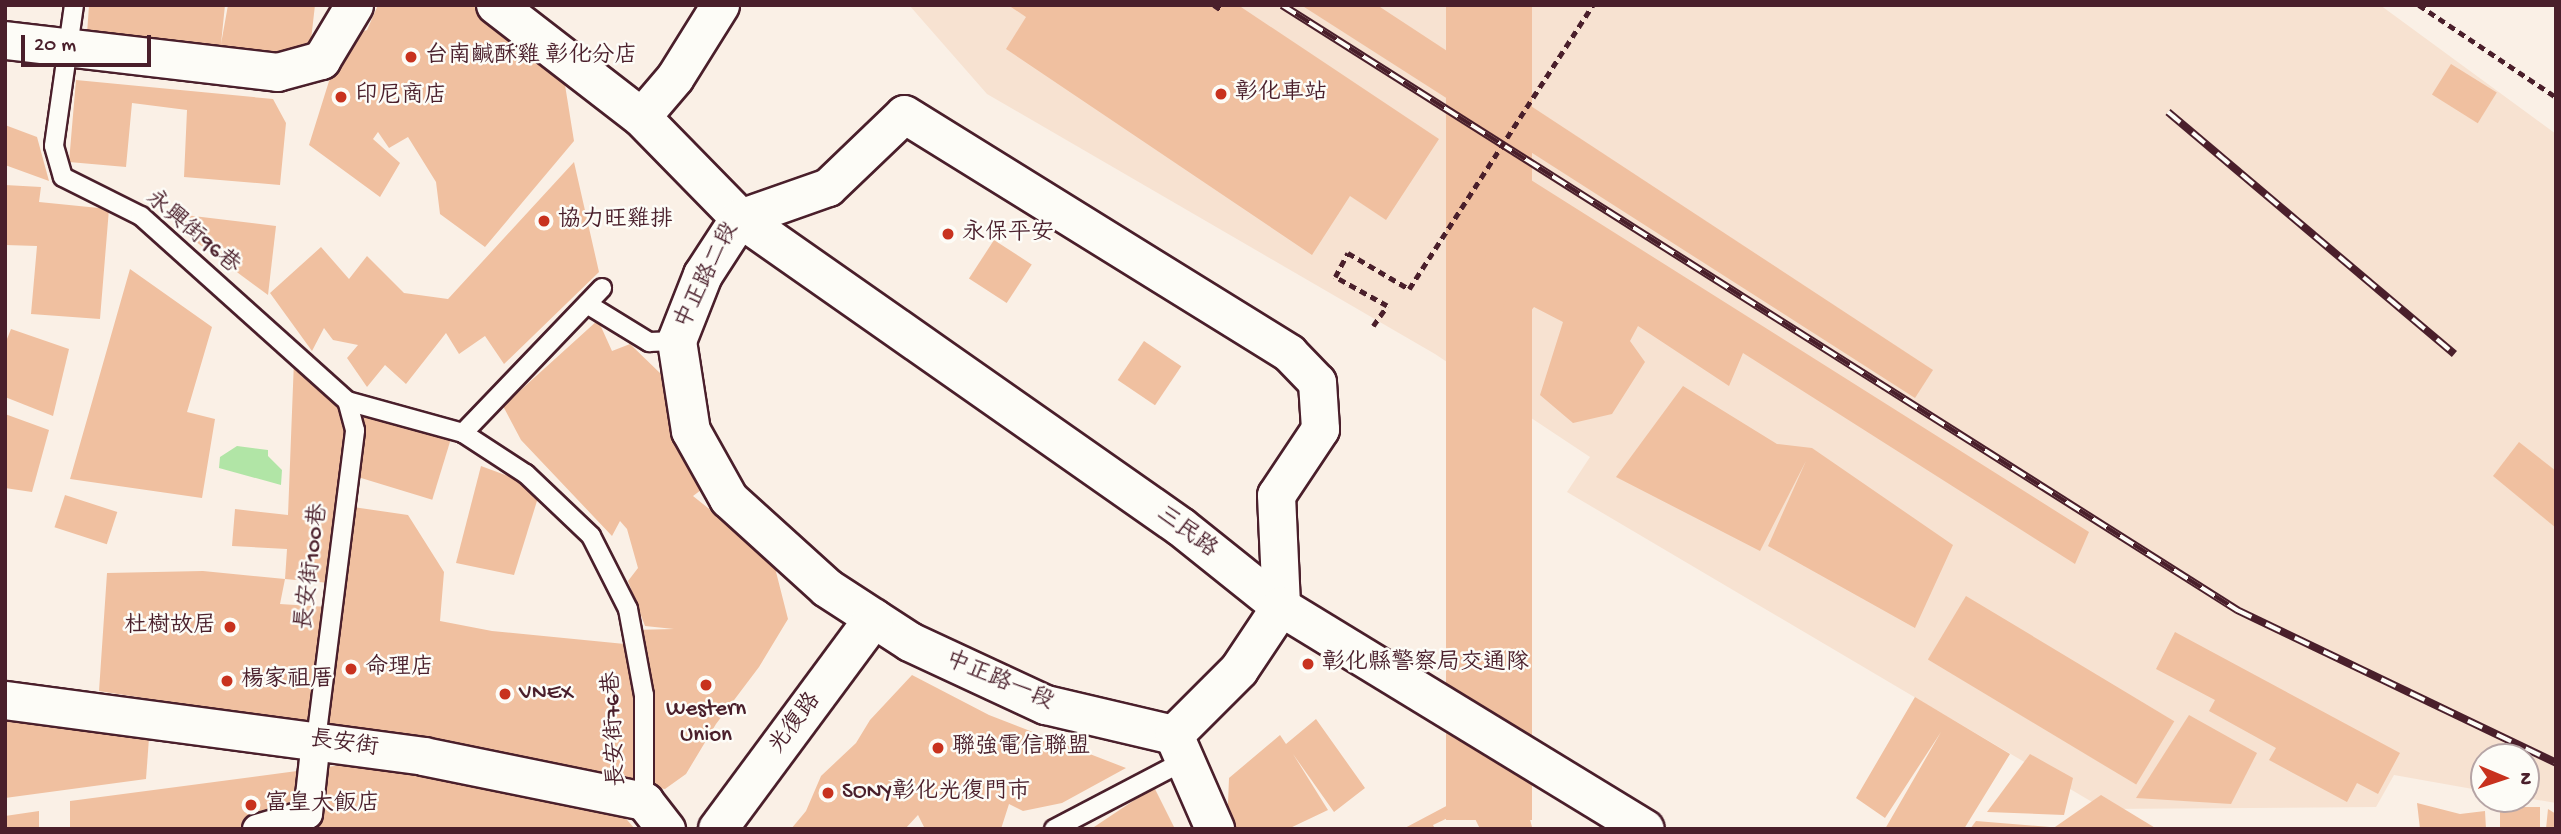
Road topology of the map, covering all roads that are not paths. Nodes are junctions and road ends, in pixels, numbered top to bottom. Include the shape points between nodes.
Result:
1 (74, 5) edge
2 (354, 5) edge
3 (496, 5) edge
4 (720, 5) edge
5 (5, 40) edge
6 (66, 46) junction
7 (641, 117) junction
8 (740, 218) junction
9 (602, 288) dead end
10 (587, 304) junction
11 (677, 341) junction
12 (346, 401) junction
13 (463, 432) junction
14 (1280, 607) junction
15 (874, 618) junction
16 (5, 700) edge
17 (316, 740) junction
18 (1180, 747) junction
19 (644, 801) junction
20 (257, 829) edge
21 (666, 829) edge
22 (718, 829) edge
23 (1054, 829) edge
24 (1215, 829) edge
25 (1644, 829) edge

1 - 6 lane, 永興街96巷
2 - 6 street via 321,60 277,72
3 - 7 street, 中正路二段
4 - 7 street via 676,78
5 - 6 street
6 - 12 lane, 永興街96巷 via 54,146 64,177 141,216
7 - 8 street, 中正路二段
8 - 11 street, 中正路二段 via 703,275
8 - 14 street, 三民路 via 1181,527
8 - 14 street via 828,187 904,114 1289,353 1317,382 1320,429 1276,495
9 - 10 lane
10 - 11 lane via 649,342
10 - 13 lane
11 - 15 street, 中正路二段 via 691,430 729,499 827,588
12 - 13 lane, 長安街76巷
12 - 17 lane, 長安街100巷 via 355,430
13 - 19 lane, 長安街76巷 via 526,474 591,536 628,609 644,695
14 - 18 street
14 - 25 street, 三民路
15 - 18 street, 中正路一段 via 911,642 1046,705
15 - 22 street, 光復路
16 - 17 street, 長安街 via 194,728
17 - 19 street, 長安街
17 - 20 street via 308,814
18 - 23 lane
18 - 24 street
19 - 21 street

